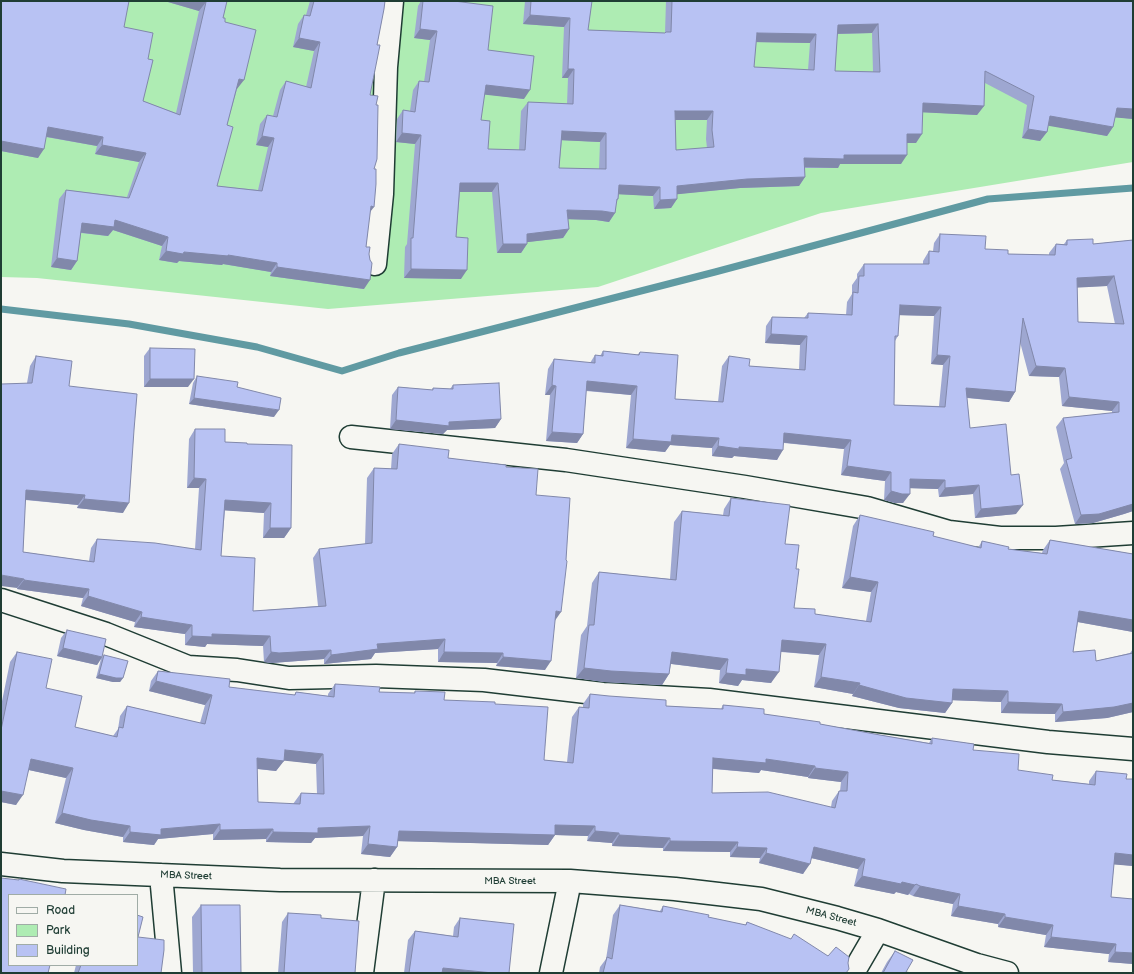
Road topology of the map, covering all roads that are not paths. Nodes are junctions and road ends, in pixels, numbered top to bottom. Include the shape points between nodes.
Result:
1 (392, 1) edge
2 (375, 264) dead end
3 (351, 437) dead end
4 (1133, 533) edge
5 (1, 600) edge
6 (1133, 749) edge
7 (1, 864) edge
8 (161, 875) junction
9 (374, 880) junction
10 (570, 882) junction
11 (878, 930) junction
12 (170, 973) edge
13 (362, 973) edge
14 (551, 973) edge
15 (853, 973) edge
16 (1007, 973) edge

1 - 2 street via 386,67 382,194
3 - 4 street via 566,460 745,486 867,508 950,532 1000,538 1056,538
5 - 6 street via 106,634 188,667 237,670 288,678 376,676 484,680 603,694 709,700 1048,742
7 - 8 street, MBA Street via 63,871
8 - 9 street, MBA Street via 280,880
8 - 12 street
9 - 10 street, MBA Street
9 - 13 street
10 - 11 street, MBA Street via 675,889 761,899
10 - 14 street
11 - 15 street
11 - 16 street, MBA Street

